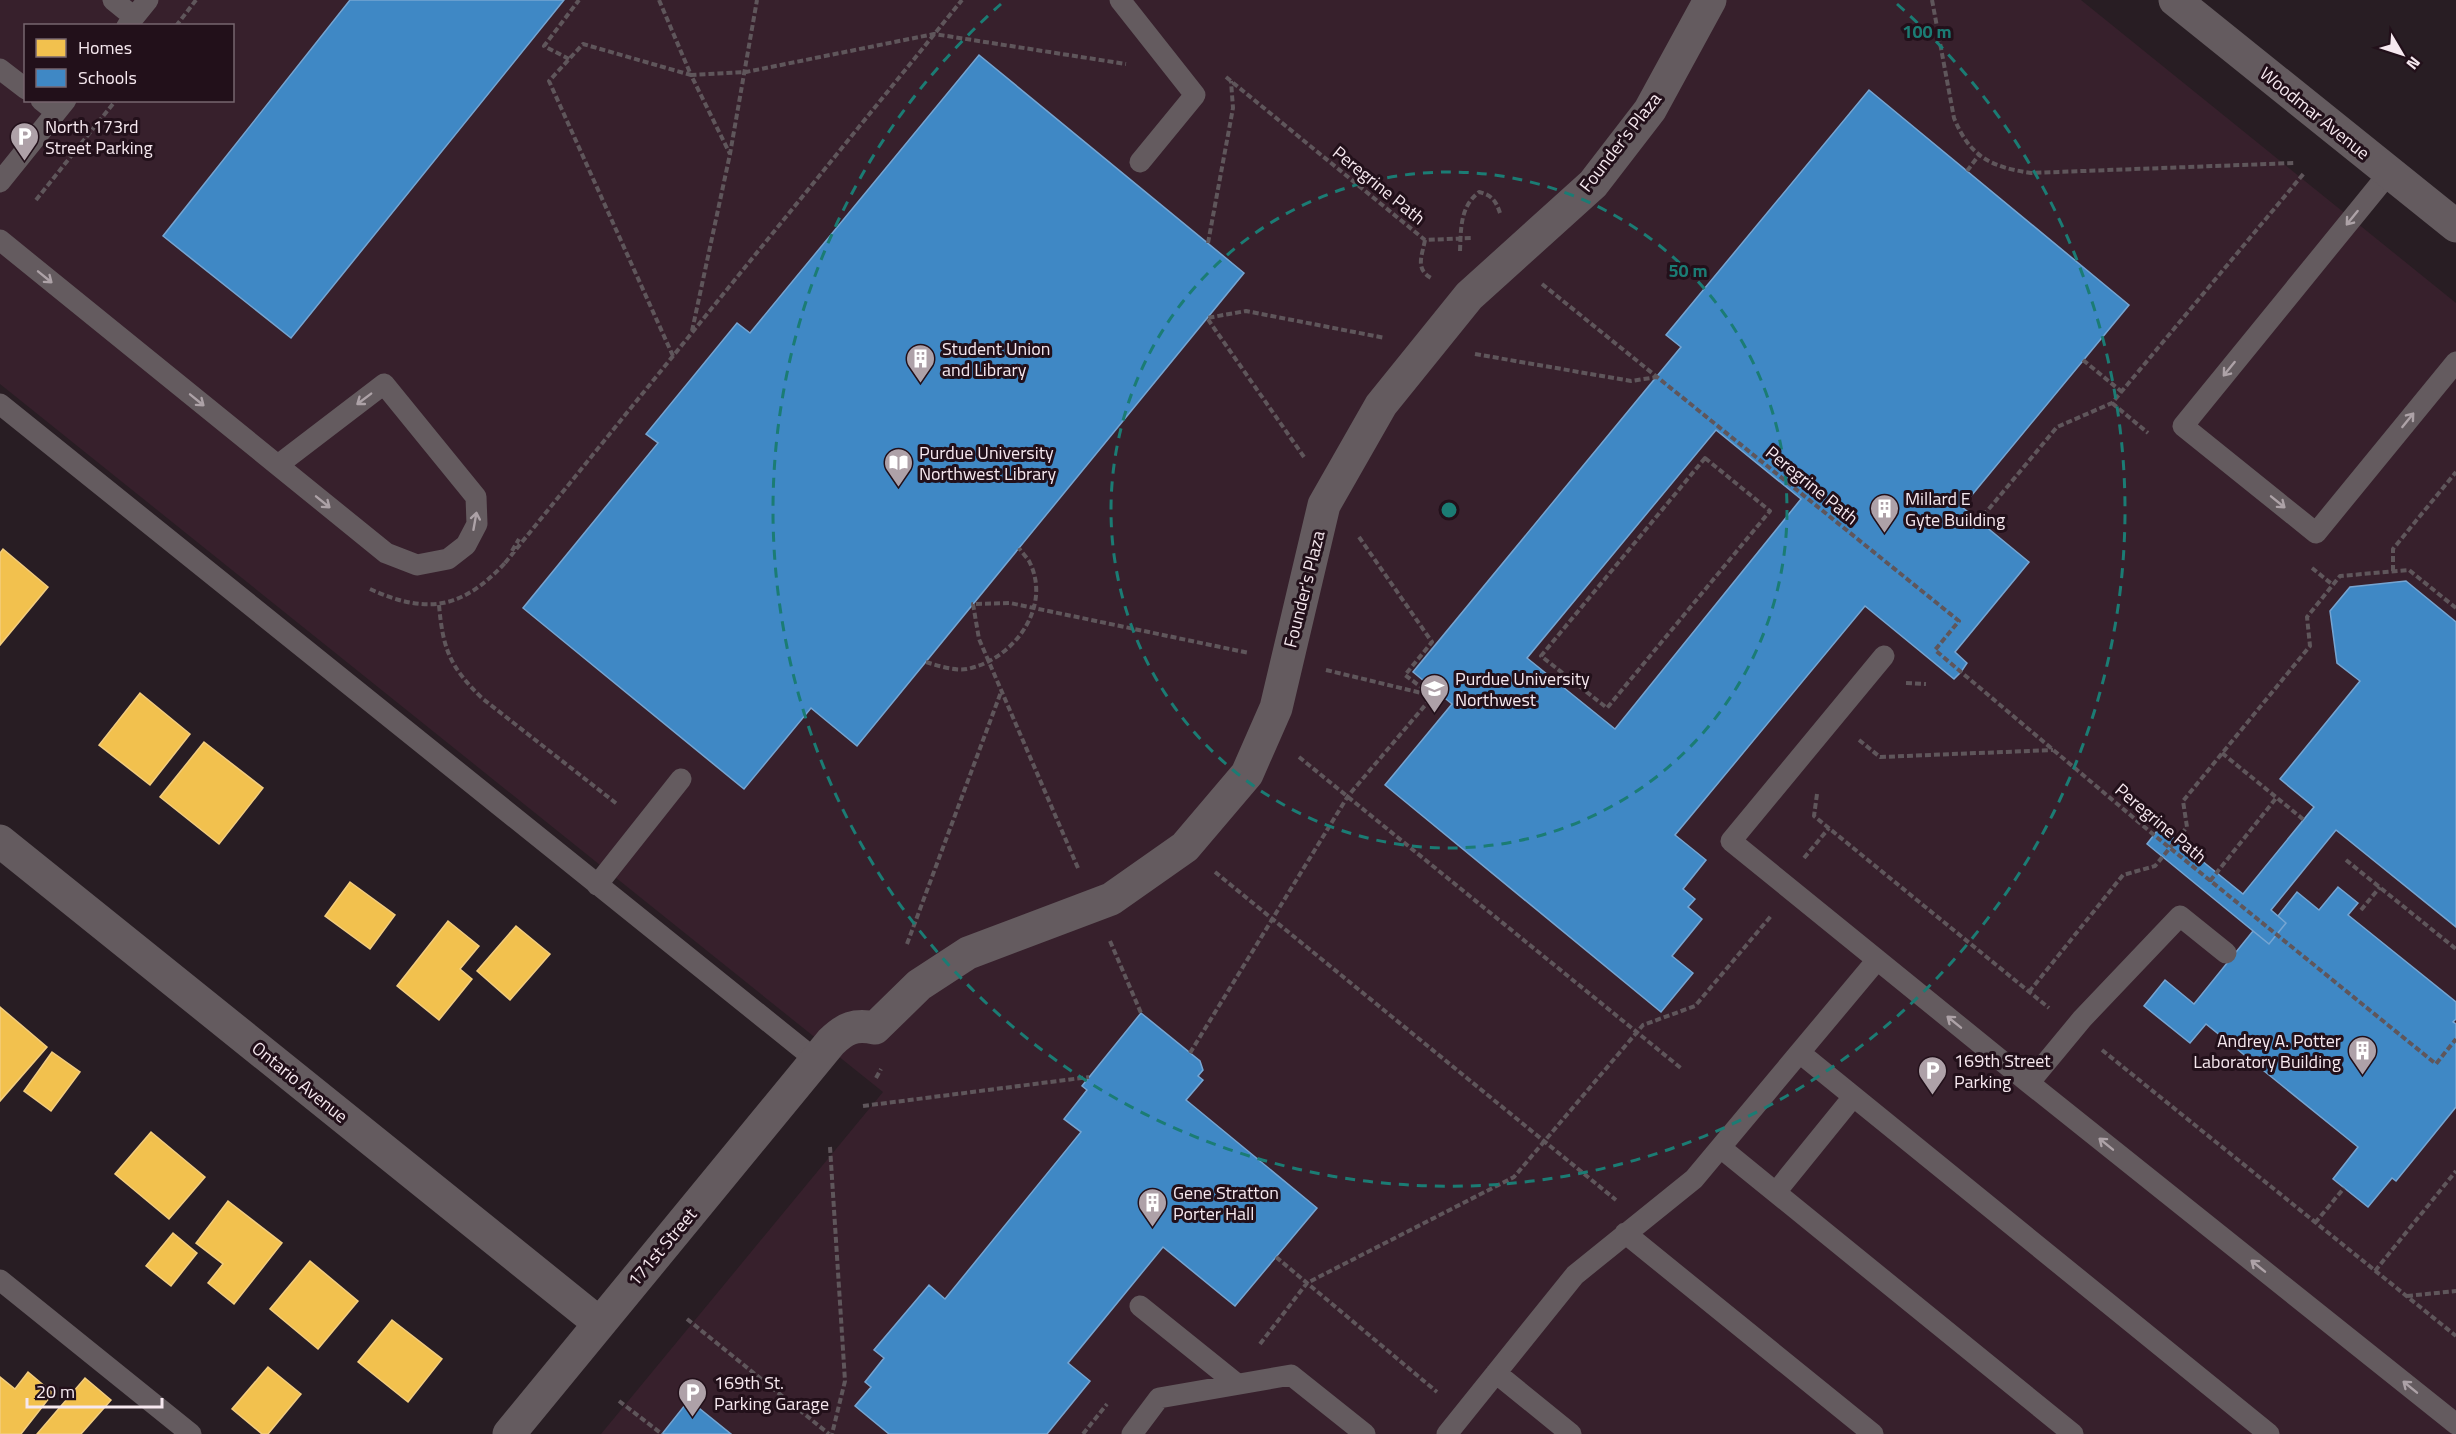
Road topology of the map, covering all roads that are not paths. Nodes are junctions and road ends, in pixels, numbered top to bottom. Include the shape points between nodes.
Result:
1 (113, 0) edge
2 (148, 0) edge
3 (1120, 0) edge
4 (1710, 0) edge
5 (2175, 0) edge
6 (131, 21) edge
7 (0, 69) edge
8 (24, 87) edge
9 (54, 104) edge
10 (1140, 162) dead end
11 (2389, 173) junction
12 (0, 182) edge
13 (2456, 226) edge
14 (0, 240) edge
15 (2456, 362) edge
16 (0, 404) edge
17 (278, 465) junction
18 (1884, 656) dead end
19 (681, 779) dead end
20 (0, 841) edge
21 (597, 885) junction
22 (2226, 953) dead end
23 (1877, 960) junction
24 (1800, 1053) junction
25 (816, 1060) junction
26 (2029, 1083) junction
27 (1853, 1096) junction
28 (1721, 1148) junction
29 (1776, 1192) junction
30 (1633, 1227) junction
31 (0, 1280) edge
32 (1140, 1306) dead end
33 (599, 1323) junction
34 (1496, 1373) junction
35 (1237, 1384) junction
36 (2456, 1424) edge
37 (1144, 1430) edge
38 (191, 1434) edge
39 (509, 1434) edge
40 (1365, 1434) edge
41 (1447, 1434) edge
42 (1571, 1434) edge
43 (1873, 1434) edge
44 (2073, 1434) edge
45 (2269, 1434) edge

1 - 6 lane
2 - 6 lane
3 - 10 lane via 1195,94
4 - 25 street, Founder's Plaza via 1650,110 1593,184 1498,249 1469,296 1381,405 1324,505 1276,708 1247,774 1185,847 1111,899 968,953 919,985 875,1028 859,1025 843,1030
5 - 11 street, Woodmar Avenue
7 - 8 lane
9 - 12 lane
11 - 13 street, Woodmar Avenue
11 -> 15 lane via 2183,426 2316,533
14 -> 17 lane
16 - 21 lane
17 -> 17 lane via 386,553 417,565 448,560 466,545 477,524 476,497 384,384
18 - 23 lane via 1731,841
19 - 21 lane
20 - 33 street, Ontario Avenue
21 - 25 lane
22 - 26 lane via 2180,916 2082,1019
23 - 24 lane
26 -> 23 lane
24 - 27 lane
24 - 28 lane
25 - 33 street, 171st Street
36 -> 26 lane
27 - 29 lane
27 - 45 lane
28 - 29 lane
28 - 30 lane via 1694,1179
29 - 44 lane
30 - 34 lane via 1575,1275
30 - 43 lane
31 - 38 lane
32 - 35 lane
33 - 39 street, 171st Street
34 - 41 lane
34 - 42 lane
35 - 37 lane via 1160,1398
35 - 40 lane via 1291,1375

